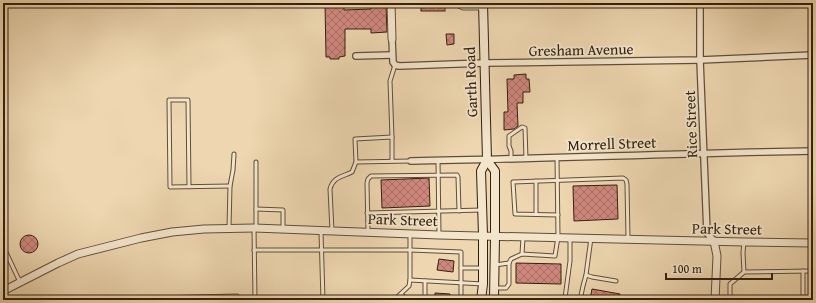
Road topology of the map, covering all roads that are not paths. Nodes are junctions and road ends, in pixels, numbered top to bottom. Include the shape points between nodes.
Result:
1 (391, 3) edge
2 (456, 3) edge
3 (700, 3) edge
4 (483, 6) edge
5 (392, 38) joint
6 (392, 55) junction
7 (356, 56) dead end
8 (813, 56) edge
9 (700, 60) junction
10 (484, 63) junction
11 (395, 65) junction
12 (392, 137) junction
13 (813, 151) edge
14 (704, 153) junction
15 (234, 154) dead end
16 (557, 158) junction
17 (511, 159) junction
18 (526, 159) junction
19 (438, 160) junction
20 (488, 160) junction
21 (392, 161) junction
22 (411, 161) joint
23 (256, 162) dead end
24 (356, 162) junction
25 (438, 175) junction
26 (557, 180) junction
27 (536, 181) junction
28 (230, 186) junction
29 (189, 187) junction
30 (256, 209) junction
31 (482, 210) junction
32 (438, 211) junction
33 (459, 211) junction
34 (368, 213) junction
35 (536, 214) junction
36 (558, 215) junction
37 (255, 228) junction
38 (229, 229) junction
39 (283, 229) junction
40 (321, 231) junction
41 (332, 231) junction
42 (368, 232) junction
43 (410, 234) junction
44 (439, 234) junction
45 (483, 235) junction
46 (495, 236) junction
47 (523, 236) junction
48 (558, 237) junction
49 (570, 238) junction
50 (591, 238) junction
51 (628, 239) junction
52 (714, 242) junction
53 (744, 242) junction
54 (813, 243) edge
55 (3, 246) edge
56 (254, 250) junction
57 (322, 250) junction
58 (410, 250) junction
59 (522, 254) junction
60 (509, 263) junction
61 (495, 265) junction
62 (462, 268) junction
63 (483, 268) junction
64 (802, 271) junction
65 (813, 271) edge
66 (744, 272) junction
67 (586, 275) junction
68 (410, 280) junction
69 (425, 281) junction
70 (616, 281) dead end
71 (20, 282) junction
72 (462, 283) junction
73 (483, 284) junction
74 (494, 288) junction
75 (3, 291) edge
76 (401, 294) junction
77 (72, 300) edge
78 (237, 300) edge
79 (255, 300) edge
80 (322, 300) edge
81 (394, 300) edge
82 (407, 300) edge
83 (425, 300) edge
84 (461, 300) edge
85 (481, 300) edge
86 (494, 300) edge
87 (564, 300) edge
88 (580, 300) edge
89 (715, 300) edge
90 (730, 300) edge
91 (803, 300) edge

1 - 5 street
2 - 4 lane via 461,8
3 - 9 street, Rice Street
4 - 10 main road, Garth Road
5 - 6 street
6 - 7 street
6 - 11 street
8 - 9 street, Gresham Avenue
9 - 10 street, Gresham Avenue
9 - 14 street, Rice Street
10 - 11 street, Gresham Avenue
10 - 20 main road, Garth Road
11 - 12 lane via 390,81
12 - 21 lane
12 - 24 lane via 355,139
13 - 14 street, Morrell Street
14 - 16 street, Morrell Street
14 - 52 street, Rice Street via 707,233
15 - 28 lane
16 - 18 street, Morrell Street
16 - 26 lane
17 - 18 street, Morrell Street
17 - 18 lane via 509,136 522,127 525,128
17 - 20 street, Morrell Street
19 - 20 street, Morrell Street
19 - 22 street, Morrell Street
19 - 25 lane
20 - 31 main road, Garth Road via 481,171
20 - 46 main road, Garth Road via 495,171
21 - 22 lane
21 - 24 lane
23 - 30 lane
24 - 41 lane via 352,172 335,180 330,189
25 - 32 lane
25 - 33 lane via 457,175
25 - 34 lane via 371,176 367,184
26 - 27 lane
26 - 36 lane
26 - 51 lane via 626,180
27 - 35 lane
27 - 35 lane via 513,182 515,214
28 - 29 lane
28 - 38 lane
29 - 29 lane via 170,187 169,100 188,100
30 - 37 lane
30 - 39 lane via 283,210
31 - 33 lane
31 - 45 main road, Garth Road
32 - 33 lane
32 - 34 lane
32 - 44 lane
34 - 42 lane
35 - 36 lane
36 - 48 lane
37 - 38 street, Park Street
37 - 39 street, Park Street
37 - 56 lane
38 - 71 street, Park Street via 172,232 112,245 58,262
39 - 40 street, Park Street
40 - 41 street, Park Street
40 - 57 lane
41 - 42 street, Park Street
42 - 43 street, Park Street
43 - 44 street, Park Street
43 - 58 lane
44 - 45 street, Park Street
45 - 46 street, Park Street
45 - 63 main road, Garth Road
46 - 47 street, Park Street
46 - 61 main road, Garth Road
47 - 48 street, Park Street
47 - 59 lane
48 - 49 street, Park Street
48 - 59 lane via 555,256
49 - 50 street, Park Street
49 - 87 lane via 570,260
50 - 51 street, Park Street
50 - 67 lane
51 - 52 street, Park Street
52 - 53 street, Park Street
52 - 89 street via 717,256
53 - 54 street, Park Street
53 - 66 lane
55 - 71 lane
56 - 57 lane
56 - 79 lane
57 - 58 lane
57 - 80 lane
58 - 62 lane via 462,252
58 - 68 lane
59 - 60 lane via 511,259
60 - 61 lane
60 - 74 lane via 509,284 506,288
61 - 74 main road, Garth Road
62 - 63 lane
62 - 72 lane
63 - 73 main road, Garth Road
64 - 65 lane
64 - 66 lane
64 - 91 lane
66 - 90 lane via 730,284
67 - 70 lane
67 - 88 lane
68 - 69 lane
68 - 76 lane via 409,286
69 - 72 lane
69 - 83 lane
71 - 75 street, Park Street
72 - 73 lane
72 - 84 lane
73 - 85 main road, Garth Road
74 - 86 main road, Garth Road
76 - 81 lane
76 - 82 lane
77 - 78 lane via 237,296

